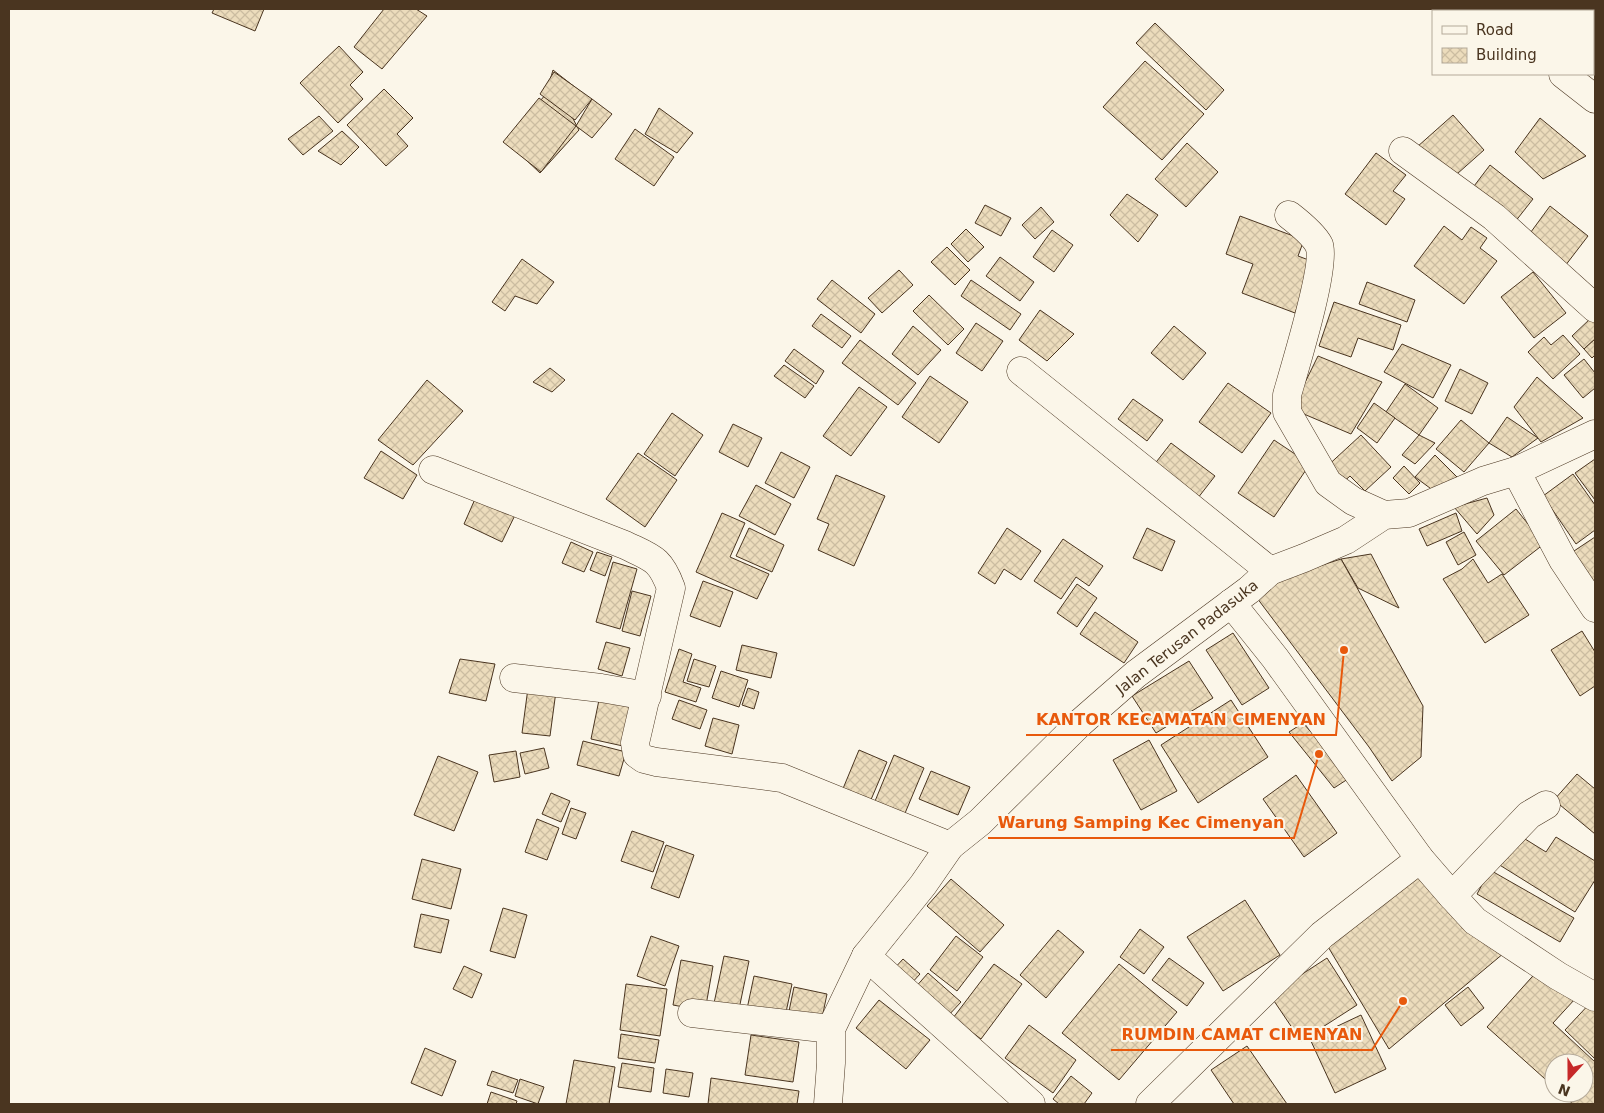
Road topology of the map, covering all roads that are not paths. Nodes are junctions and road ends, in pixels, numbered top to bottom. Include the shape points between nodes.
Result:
1 (1564, 75) edge
2 (1595, 99) edge
3 (1403, 151) dead end
4 (1290, 215) dead end
5 (1595, 308) edge
6 (1020, 370) dead end
7 (1595, 434) edge
8 (433, 470) dead end
9 (1516, 472) junction
10 (1384, 515) junction
11 (1270, 571) junction
12 (1231, 603) junction
13 (1595, 608) edge
14 (514, 678) dead end
15 (646, 696) junction
16 (1546, 805) dead end
17 (950, 846) junction
18 (1420, 859) junction
19 (1452, 896) junction
20 (866, 956) junction
21 (1595, 997) edge
22 (692, 1013) dead end
23 (830, 1028) junction
24 (828, 1104) edge
25 (1031, 1104) edge
26 (1150, 1104) edge

1 - 2 street
3 - 5 street via 1494,217
4 - 10 street via 1319,246 1320,256 1317,283 1287,395 1287,412 1328,484
6 - 11 street
7 - 9 street, Jalan Terusan Padasuka
8 - 15 street via 625,545 655,560 665,572 671,588
9 - 10 street, Jalan Terusan Padasuka via 1409,513
9 - 13 street via 1563,560
10 - 11 street, Jalan Terusan Padasuka via 1346,540
11 - 12 street, Jalan Terusan Padasuka
12 - 17 street, Jalan Terusan Padasuka via 1136,674 1080,723 980,822
12 - 18 street
14 - 15 street
15 - 17 street via 635,742 637,754 644,759 782,778
16 - 19 street via 1529,815
17 - 20 street, Jalan Terusan Padasuka
18 - 19 street
18 - 26 street via 1322,935
19 - 21 street via 1476,921
20 - 23 street, Jalan Terusan Padasuka
20 - 25 street
22 - 23 street
23 - 24 street, Jalan Terusan Padasuka

